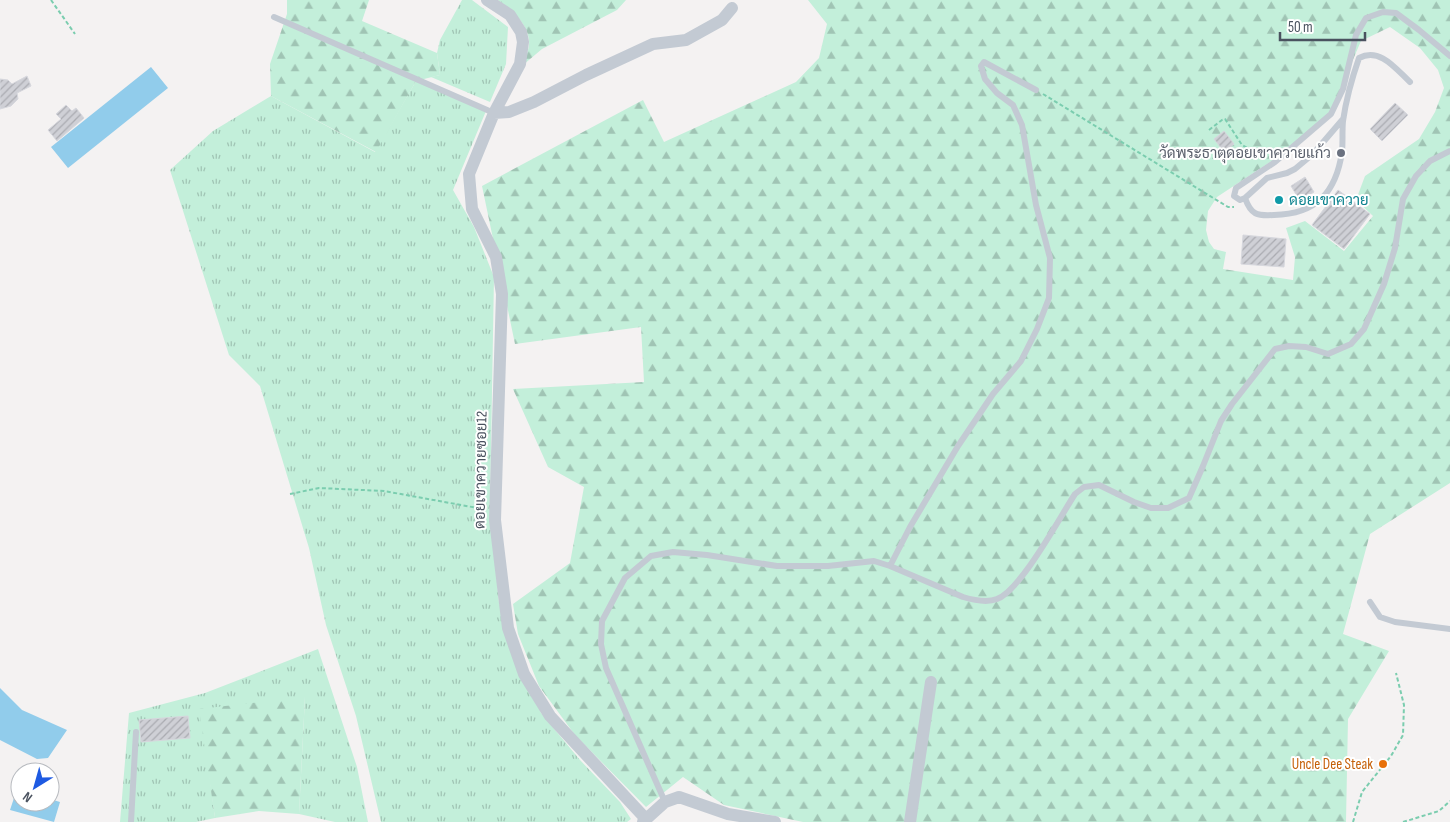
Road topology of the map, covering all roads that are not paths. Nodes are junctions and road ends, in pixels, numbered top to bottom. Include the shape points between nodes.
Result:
1 (487, 0) edge
2 (732, 8) dead end
3 (274, 17) dead end
4 (1450, 56) edge
5 (1410, 82) dead end
6 (1036, 90) road end
7 (494, 113) junction
8 (1344, 119) junction
9 (1450, 151) edge
10 (1245, 198) junction
11 (890, 566) junction
12 (1370, 602) dead end
13 (1450, 628) edge
14 (931, 682) dead end
15 (136, 732) dead end
16 (665, 802) junction
17 (731, 818) edge
18 (644, 821) edge
19 (131, 822) edge
20 (775, 822) edge
21 (910, 822) edge

1 - 7 street, ดอยเขาควายซอย12 via 510,16 521,32 523,42 520,64
2 - 7 street via 722,20 686,40 653,44 534,102 510,112
3 - 7 lane
4 - 10 lane via 1396,13 1383,12 1366,18 1356,35 1343,89 1331,114 1276,162 1236,188 1234,196 1240,200
5 - 8 lane via 1380,56 1359,58
6 - 11 lane via 984,62 981,66 985,79 996,93 1013,105 1022,125 1036,205 1050,258 1049,298 1021,361 993,394 958,446
7 - 18 street, ดอยเขาควายซอย12 via 469,174 472,209 496,257 502,294 495,511 508,628 524,674 550,716
8 - 10 lane via 1295,169 1267,178
8 - 10 lane via 1337,175 1318,203 1282,215 1261,215 1249,209
9 - 11 lane via 1430,161 1416,176 1403,199 1384,284 1364,329 1351,344 1328,354 1306,347 1275,349 1221,421 1188,498 1168,508 1151,508 1099,485 1084,487 1075,494 1024,575 1010,592 996,600 962,597
11 - 16 lane via 874,562 777,566 673,552 651,556 625,578 602,621 601,644 606,668
12 - 13 lane via 1380,617 1388,620
14 - 21 street
15 - 19 lane
16 - 17 street via 680,797
16 - 18 street
17 - 20 street

